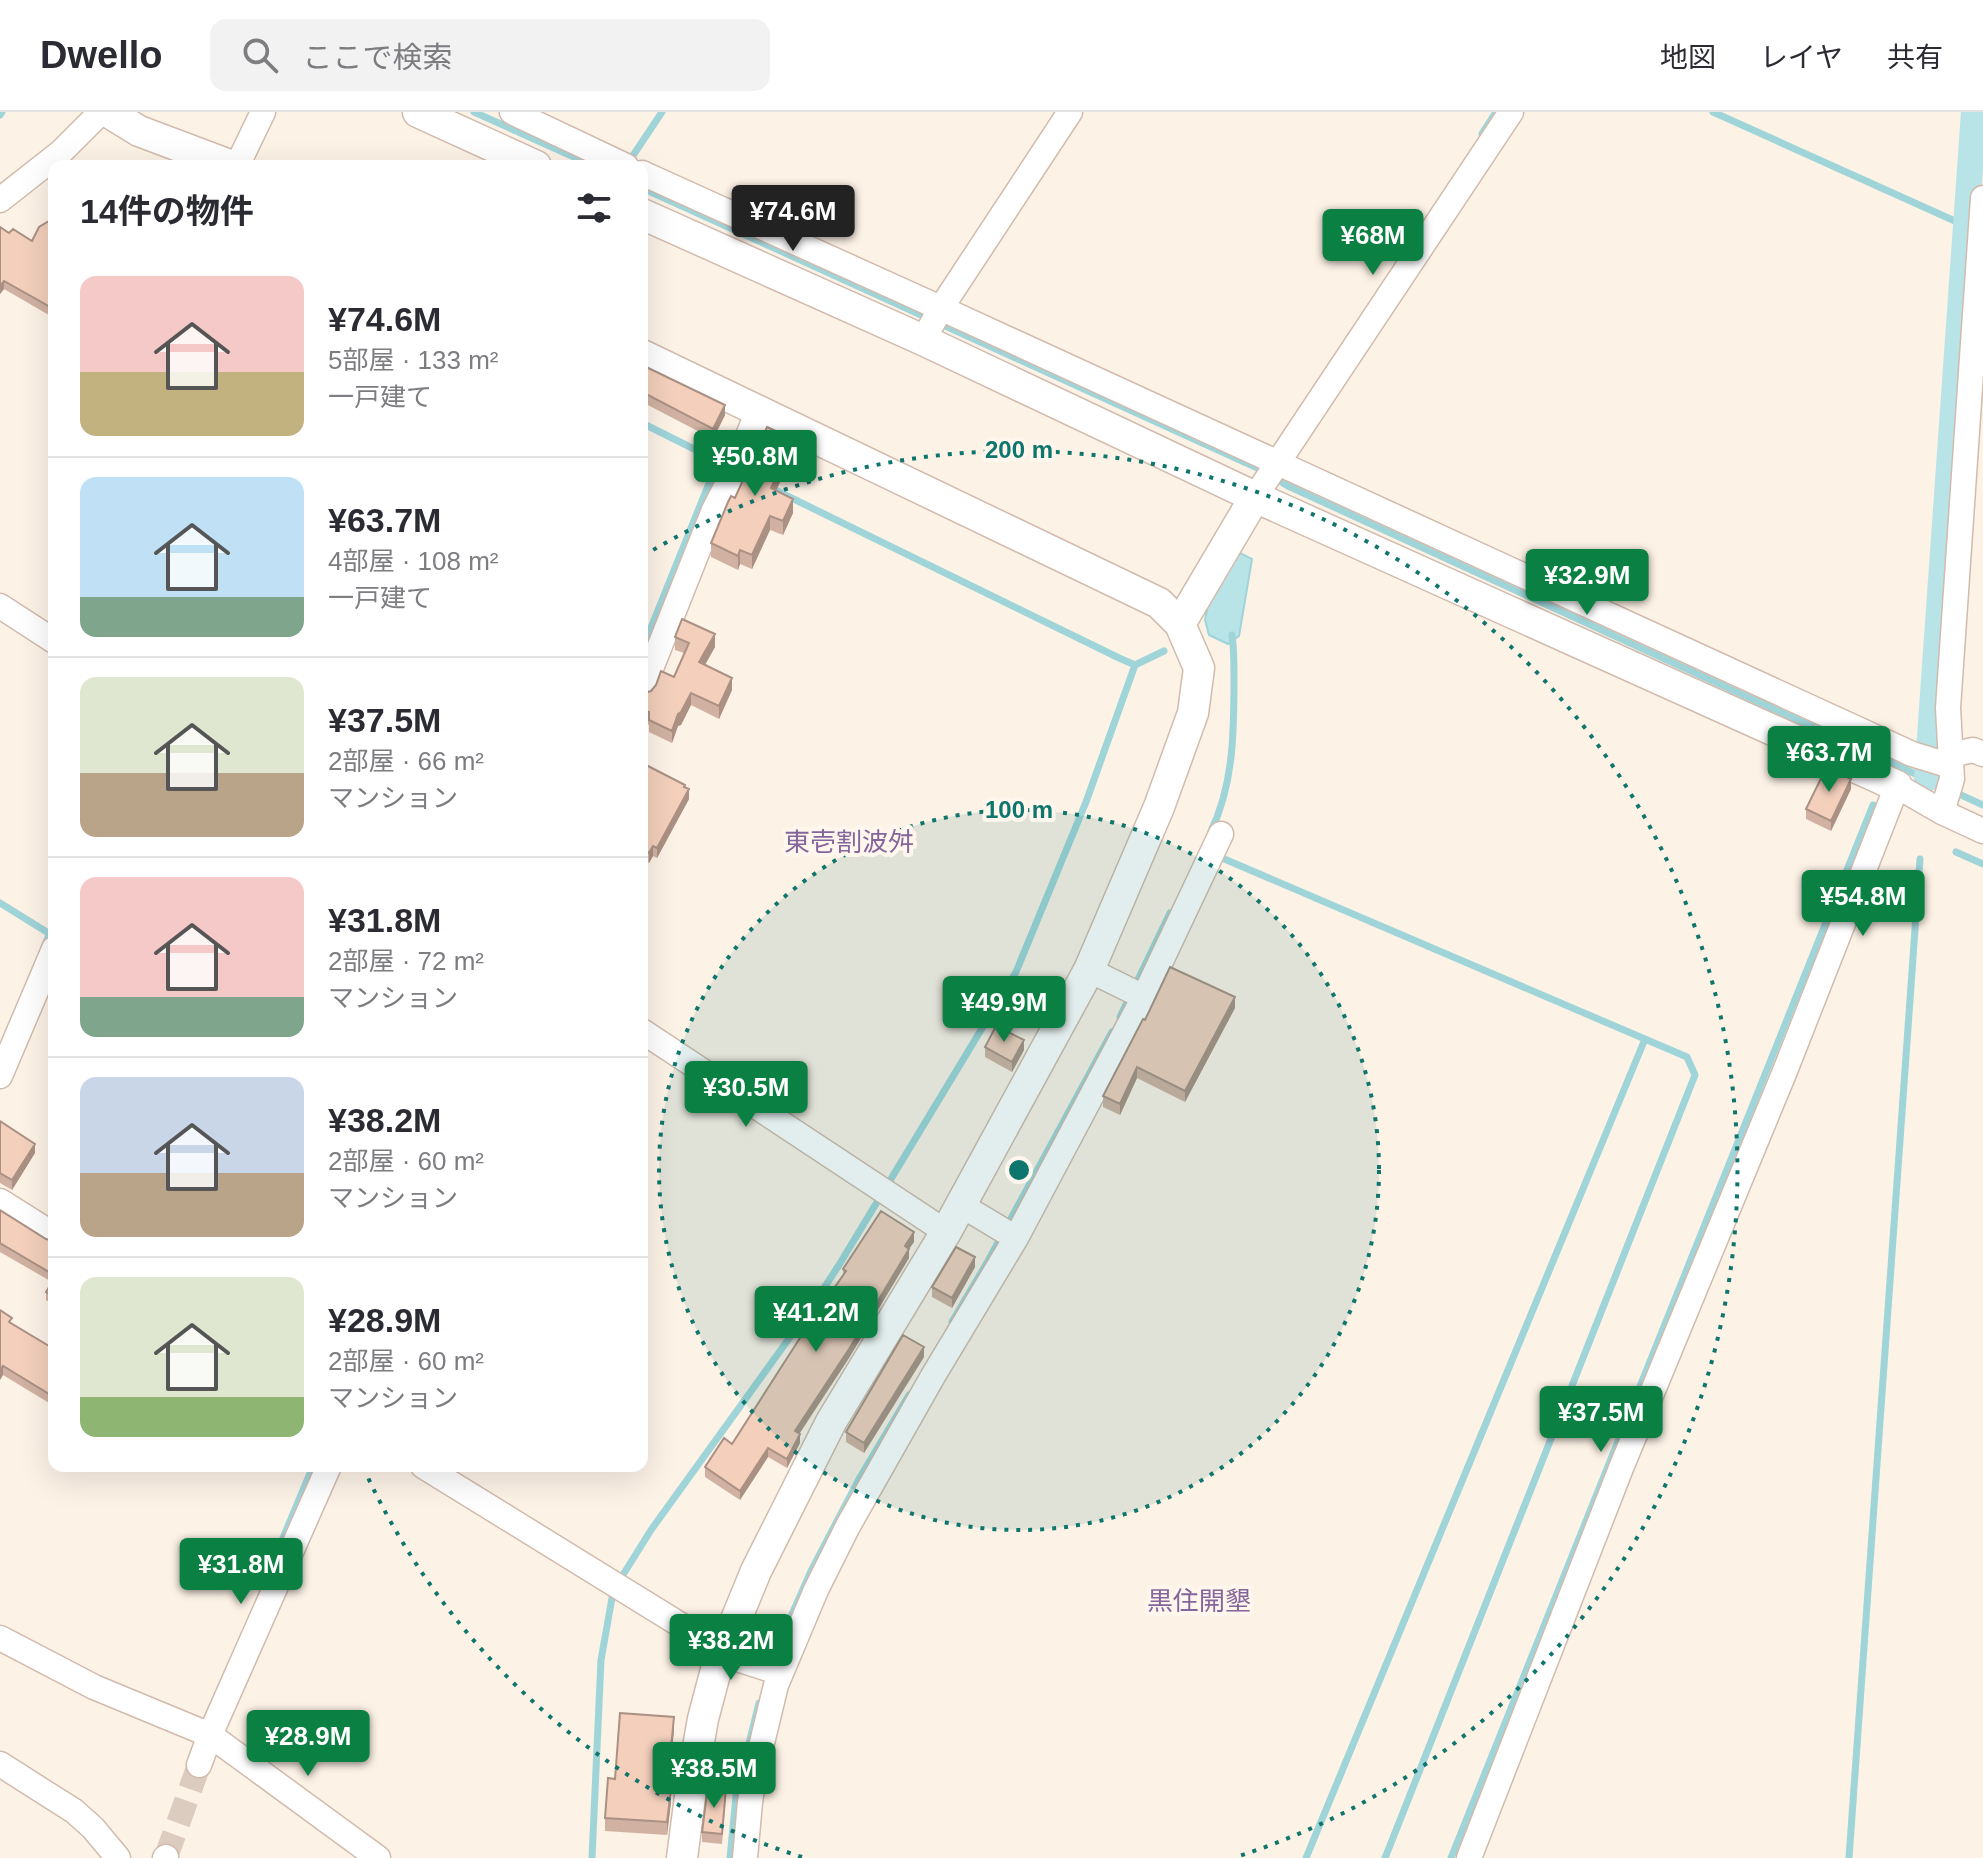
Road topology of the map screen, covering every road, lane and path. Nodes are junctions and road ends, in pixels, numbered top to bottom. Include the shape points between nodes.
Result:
1 (101, 112) edge
2 (108, 112) edge
3 (263, 112) edge
4 (418, 112) edge
5 (512, 112) edge
6 (1070, 112) edge
7 (1511, 112) edge
8 (51, 160) edge
9 (213, 160) edge
10 (229, 160) edge
11 (523, 160) edge
12 (613, 160) edge
13 (48, 162) edge
14 (648, 176) edge
15 (1983, 198) edge
16 (0, 200) edge
17 (648, 216) edge
18 (938, 319) junction
19 (648, 358) edge
20 (758, 411) junction
21 (1268, 478) junction
22 (0, 606) edge
23 (1180, 624) junction
24 (48, 637) edge
25 (648, 676) edge
26 (1983, 754) edge
27 (1942, 775) junction
28 (1897, 786) junction
29 (1983, 831) edge
30 (1215, 847) dead end
31 (48, 963) edge
32 (1089, 970) junction
33 (1136, 993) junction
34 (648, 1035) edge
35 (0, 1076) edge
36 (0, 1201) edge
37 (961, 1205) junction
38 (48, 1231) edge
39 (946, 1232) junction
40 (1008, 1234) junction
41 (326, 1472) edge
42 (433, 1472) edge
43 (0, 1638) edge
44 (723, 1650) junction
45 (772, 1670) junction
46 (210, 1735) junction
47 (0, 1764) edge
48 (199, 1765) tunnel mouth
49 (118, 1858) edge
50 (378, 1858) edge
51 (682, 1858) edge
52 (745, 1858) edge
53 (1469, 1858) edge

1 - 8 street
2 - 9 street via 139,131
3 - 10 street
4 - 11 street
5 - 12 street
6 - 18 street
7 - 21 street
13 - 16 street
14 - 18 street
15 - 27 street
17 - 18 street
18 - 21 street
18 - 21 street
19 - 20 street
20 - 23 street via 1159,603
20 - 25 street
21 - 23 street
21 - 27 street via 1898,747
21 - 28 street
22 - 24 street
23 - 32 street via 1199,668 1193,713
26 - 27 street via 1973,750
27 - 28 street
27 - 29 street
28 - 53 street
30 - 33 street
31 - 35 street
32 - 33 street
32 - 37 street
33 - 40 street
34 - 39 street
36 - 38 street
37 - 39 street
37 - 40 street
39 - 44 street via 831,1422
40 - 45 street
41 - 46 street
42 - 44 street
43 - 46 street via 94,1687
44 - 45 street
44 - 51 street via 703,1719
45 - 52 street via 776,1685 755,1772
46 - 48 street
46 - 50 street
47 - 49 street via 74,1811

